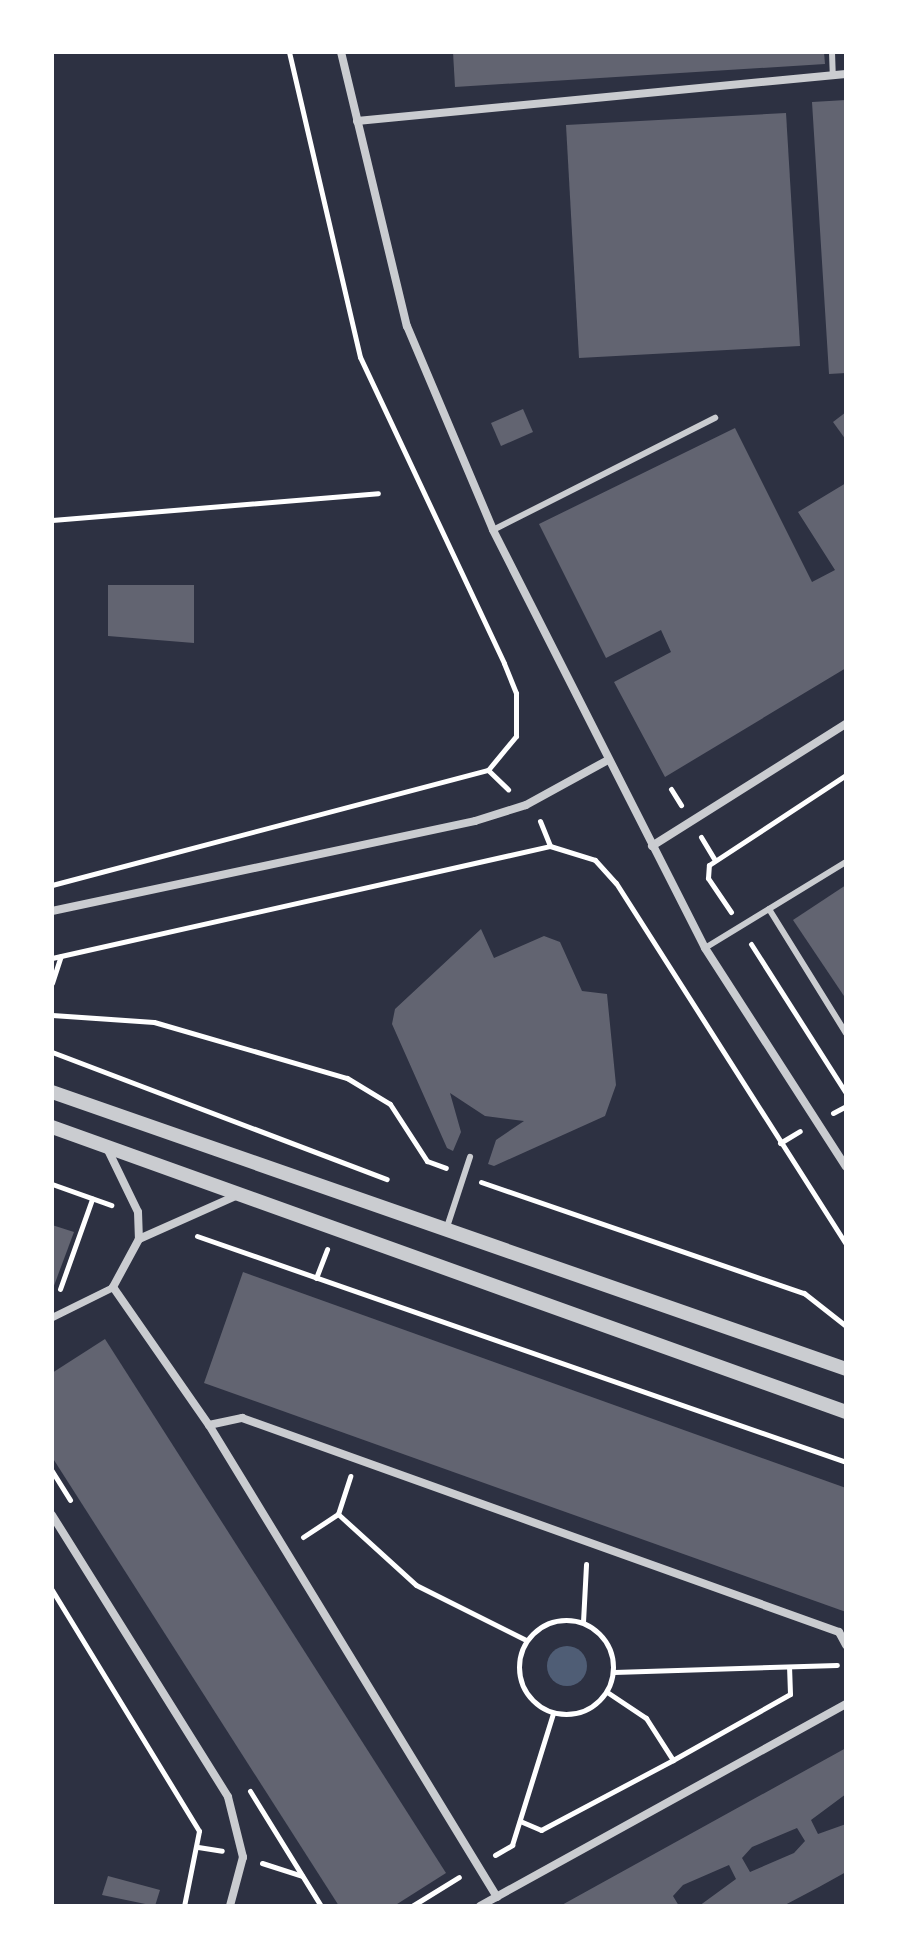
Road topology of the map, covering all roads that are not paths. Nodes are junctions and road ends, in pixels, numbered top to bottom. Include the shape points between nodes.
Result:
1 (341, 52) edge
2 (832, 52) edge
3 (846, 74) edge
4 (833, 75) junction
5 (357, 121) junction
6 (715, 418) dead end
7 (493, 530) junction
8 (846, 724) edge
9 (606, 761) junction
10 (652, 846) junction
11 (846, 862) edge
12 (769, 909) junction
13 (52, 911) edge
14 (705, 948) junction
15 (846, 1033) edge
16 (52, 1092) edge
17 (52, 1127) edge
18 (104, 1143) junction
19 (470, 1157) dead end
20 (846, 1167) edge
21 (241, 1194) junction
22 (445, 1232) junction
23 (139, 1239) junction
24 (113, 1287) junction
25 (52, 1317) edge
26 (846, 1369) edge
27 (846, 1412) edge
28 (209, 1425) junction
29 (52, 1515) edge
30 (846, 1645) edge
31 (846, 1704) edge
32 (497, 1897) junction
33 (230, 1906) edge
34 (480, 1906) edge

1 - 5 street
2 - 4 lane
3 - 4 street
4 - 5 street
5 - 7 street via 407,326
6 - 7 lane
7 - 9 street
8 - 10 street
9 - 10 street
9 - 13 street via 526,805
10 - 14 street
11 - 12 lane
12 - 14 lane
12 - 15 lane
14 - 20 street
16 - 22 street
17 - 18 street
18 - 21 street
18 - 23 street via 138,1212
19 - 22 lane
21 - 23 street
21 - 27 street
22 - 26 street
23 - 24 street
24 - 25 street
24 - 28 street
28 - 30 street via 242,1418 839,1632
28 - 32 street
29 - 33 street via 228,1797 243,1857
31 - 32 street
32 - 34 street

